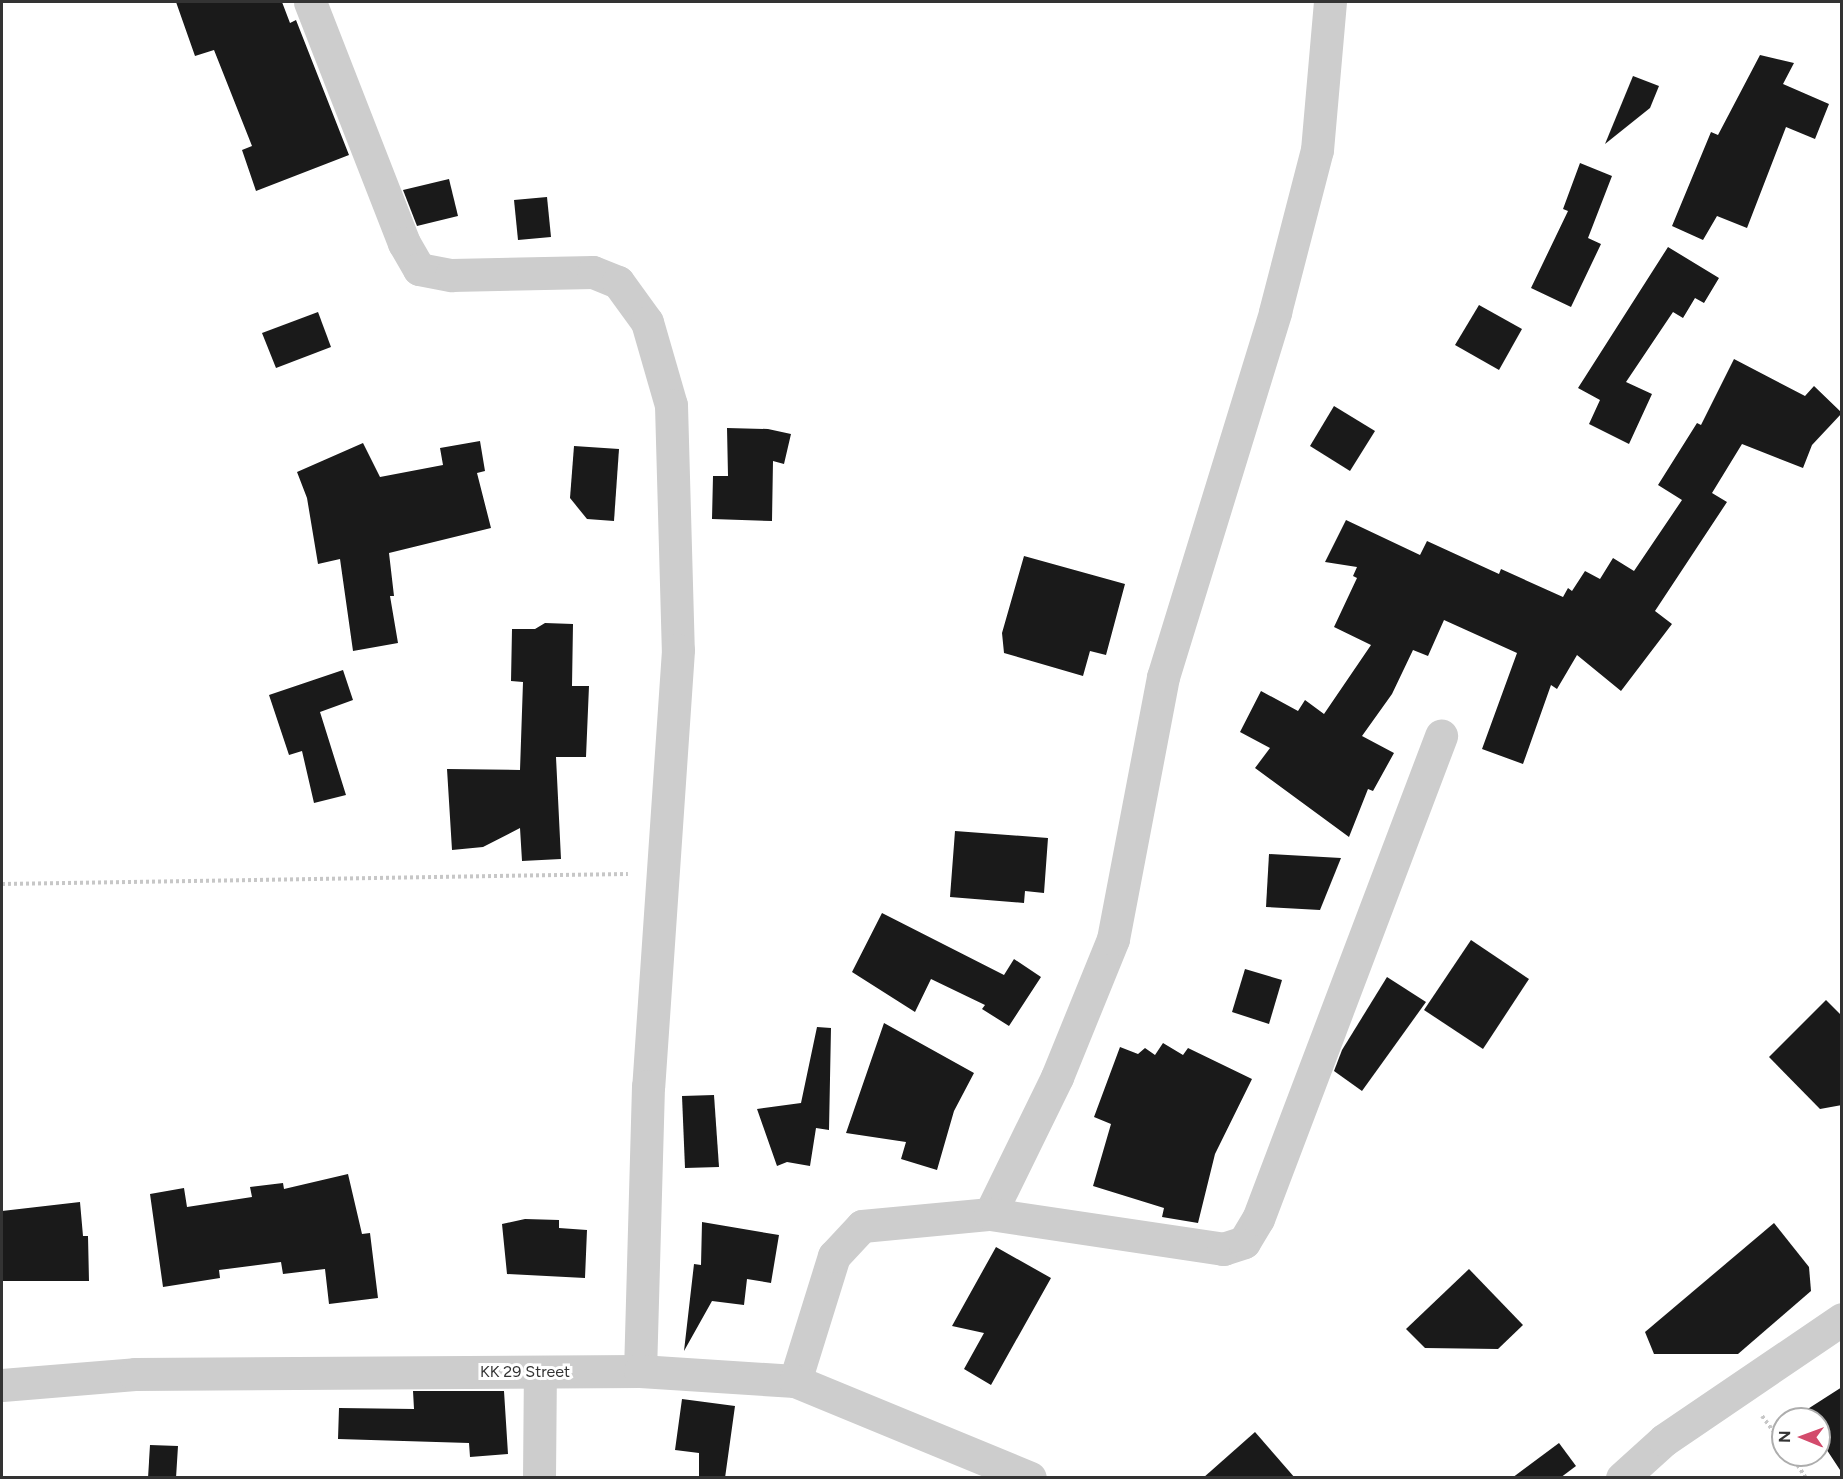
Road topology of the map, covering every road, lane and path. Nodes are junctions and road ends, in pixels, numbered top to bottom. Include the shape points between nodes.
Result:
1 (310, 2) edge
2 (1330, 2) edge
3 (1441, 736) dead end
4 (663, 873) junction
5 (2, 884) edge
6 (990, 1214) junction
7 (1842, 1319) edge
8 (640, 1371) junction
9 (540, 1372) junction
10 (795, 1381) junction
11 (2, 1385) edge
12 (539, 1478) edge
13 (1029, 1478) edge
14 (1622, 1478) edge

1 - 4 street via 404,243 419,269 451,275 593,272 618,282 647,322 671,405 678,650
2 - 6 street via 1317,150 1275,312 1162,677 1113,939 1057,1077
3 - 6 street via 1258,1219 1244,1242 1223,1249
4 - 5 path
4 - 8 street via 648,1086
6 - 10 street via 862,1226 834,1256
7 - 14 street via 1664,1440
8 - 9 street, KK 29 Street
8 - 10 street, KK 29 Street
9 - 11 street, KK 29 Street via 135,1374
9 - 12 street
10 - 13 street, KK 29 Street

